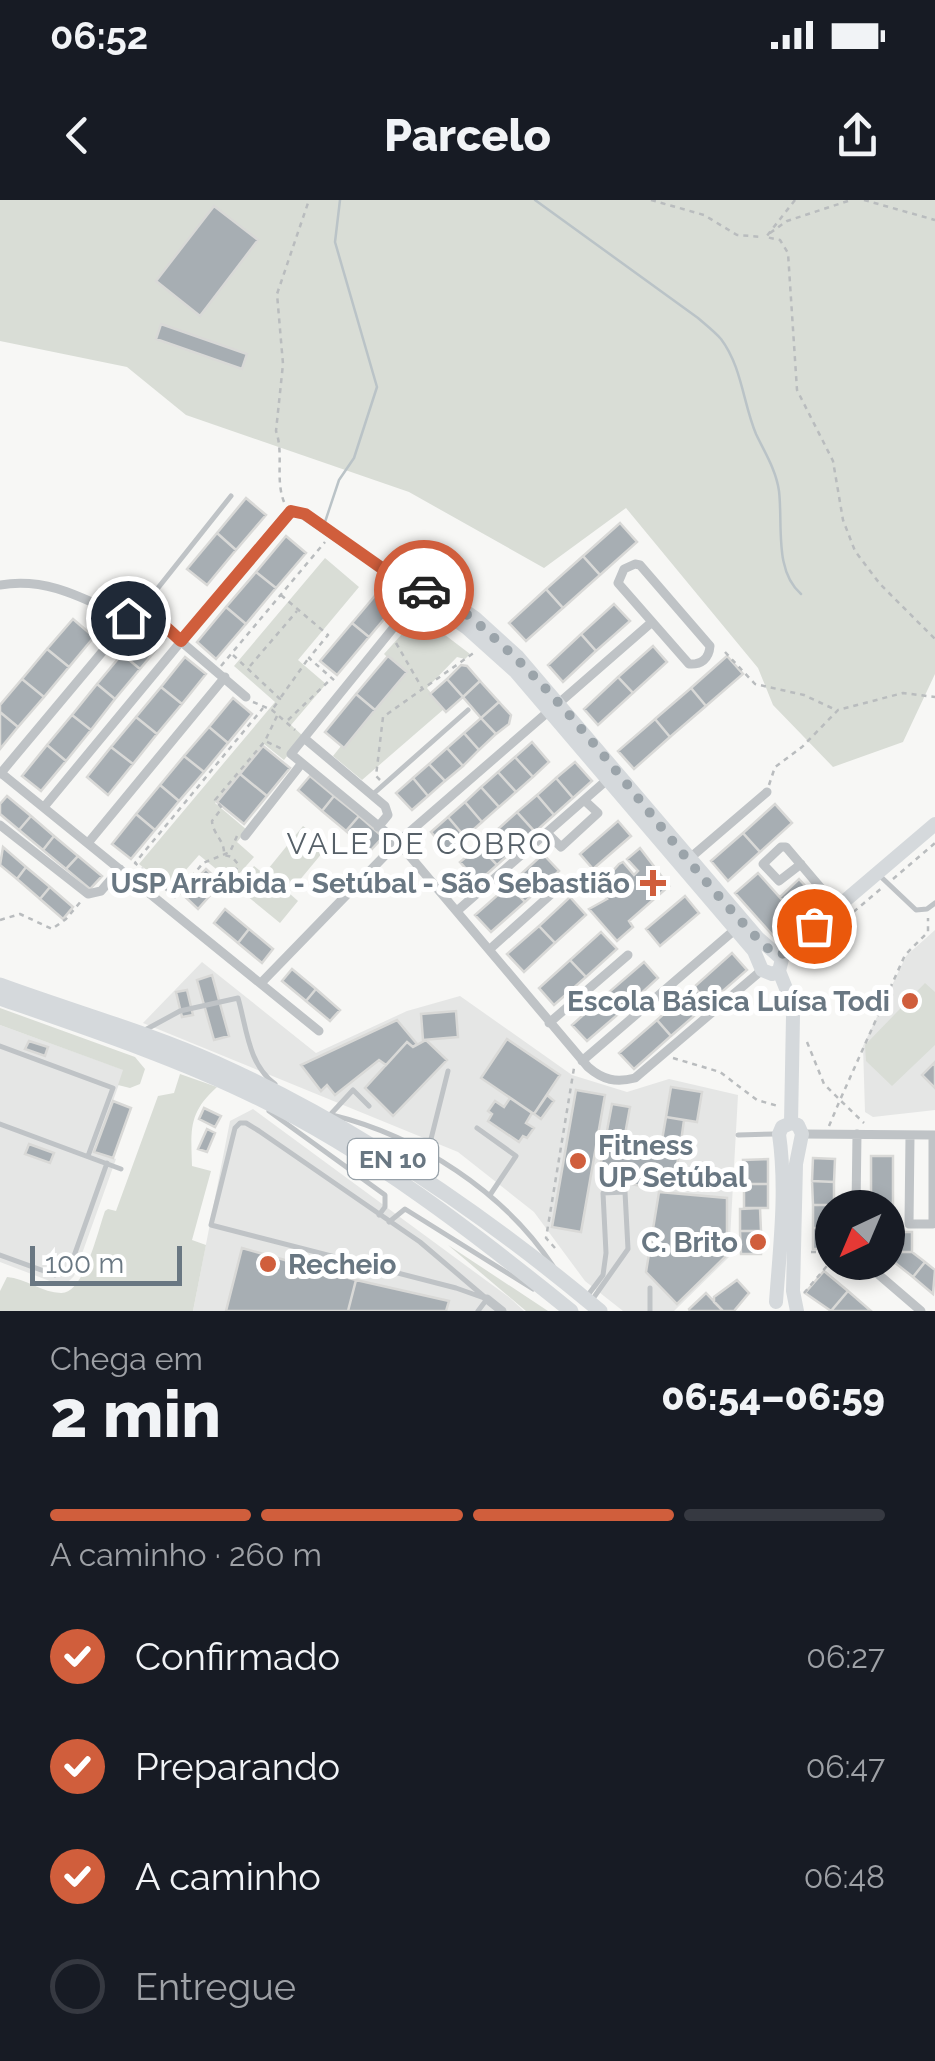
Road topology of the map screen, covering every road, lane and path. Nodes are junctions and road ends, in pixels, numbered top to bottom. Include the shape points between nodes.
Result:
1 (308, 200) edge
2 (651, 200) edge
3 (795, 200) edge
4 (851, 200) edge
5 (864, 200) edge
6 (935, 220) edge
7 (766, 237) junction
8 (231, 496) dead end
9 (288, 513) junction
10 (333, 534) junction
11 (0, 585) edge
12 (281, 594) junction
13 (420, 595) junction
14 (298, 610) junction
15 (146, 614) junction
16 (128, 618) junction
17 (652, 622) junction
18 (387, 636) junction
19 (935, 638) edge
20 (181, 641) junction
21 (479, 646) dead end
22 (724, 652) dead end
23 (232, 653) junction
24 (309, 658) junction
25 (249, 668) junction
26 (221, 674) junction
27 (332, 678) junction
28 (344, 689) junction
29 (422, 690) junction
30 (935, 696) edge
31 (246, 698) joint
32 (280, 698) junction
33 (554, 707) junction
34 (262, 708) junction
35 (272, 710) junction
36 (468, 710) dead end
37 (838, 710) junction
38 (278, 715) junction
39 (287, 722) junction
40 (304, 738) junction
41 (265, 741) junction
42 (291, 754) junction
43 (302, 763) junction
44 (1, 773) edge
45 (608, 779) junction
46 (384, 784) junction
47 (766, 792) joint
48 (372, 795) junction
49 (584, 800) junction
50 (44, 807) junction
51 (935, 824) edge
52 (0, 825) edge
53 (378, 827) junction
54 (547, 833) junction
55 (244, 836) joint
56 (398, 842) junction
57 (935, 842) edge
58 (88, 843) junction
59 (224, 855) junction
60 (690, 858) junction
61 (801, 864) dead end
62 (120, 869) junction
63 (882, 879) junction
64 (567, 880) dead end
65 (232, 882) dead end
66 (88, 894) junction
67 (935, 902) edge
68 (837, 906) junction
69 (458, 912) junction
70 (0, 920) edge
71 (928, 922) dead end
72 (740, 926) junction
73 (490, 949) junction
74 (628, 955) dead end
75 (800, 958) dead end
76 (778, 960) junction
77 (761, 968) junction
78 (0, 982) edge
79 (261, 983) junction
80 (0, 998) edge
81 (550, 1022) junction
82 (145, 1030) junction
83 (319, 1031) dead end
84 (807, 1042) dead end
85 (0, 1046) edge
86 (162, 1050) junction
87 (662, 1056) junction
88 (578, 1065) junction
89 (448, 1071) dead end
90 (258, 1097) junction
91 (840, 1100) junction
92 (369, 1106) dead end
93 (778, 1106) dead end
94 (322, 1114) junction
95 (791, 1123) junction
96 (0, 1124) edge
97 (828, 1127) dead end
98 (476, 1128) dead end
99 (869, 1128) dead end
100 (857, 1134) junction
101 (738, 1135) dead end
102 (934, 1135) edge
103 (780, 1136) junction
104 (910, 1136) junction
105 (800, 1138) junction
106 (427, 1155) junction
107 (88, 1156) junction
108 (108, 1164) junction
109 (121, 1168) dead end
110 (856, 1190) edge
111 (490, 1195) junction
112 (378, 1215) junction
113 (389, 1222) junction
114 (555, 1248) dead end
115 (811, 1252) dead end
116 (815, 1252) edge
117 (0, 1255) edge
118 (562, 1279) junction
119 (816, 1280) edge
120 (885, 1280) edge
121 (650, 1288) dead end
122 (487, 1299) junction
123 (592, 1304) edge
124 (797, 1304) edge
125 (772, 1307) edge
126 (478, 1311) edge
127 (502, 1311) edge
128 (560, 1311) edge
129 (571, 1311) edge
130 (650, 1311) edge
131 (921, 1311) edge

1 - 9 path via 277,294 278,480
2 - 7 path via 704,215 736,235
3 - 7 path
4 - 7 path via 787,221
5 - 6 path
7 - 19 path via 780,240 788,253 797,390 833,461 855,551
8 - 15 lane via 150,598
9 - 10 street via 305,514
9 - 20 street
10 - 12 path
10 - 13 street
11 - 16 street via 48,584
12 - 14 path
12 - 23 path
13 - 18 street
13 - 33 street via 428,586 475,618 518,657
14 - 24 path via 328,635
14 - 25 path
15 - 16 street
15 - 20 street
16 - 44 street
17 - 17 street via 618,583 632,565 640,565 710,646 704,661 688,664
17 - 33 street
18 - 28 street
18 - 29 path
20 - 26 street
20 - 50 street
21 - 29 path
22 - 37 path via 755,684
23 - 25 path
23 - 26 path
24 - 27 path
24 - 32 path
25 - 32 path
26 - 31 street
26 - 58 street
27 - 28 path
27 - 39 path
28 - 40 street
29 - 46 path via 383,717 376,776
30 - 37 path via 903,693
31 - 34 path
32 - 35 path
33 - 45 street
33 - 56 street
33 - 60 street
34 - 35 path
34 - 59 path via 135,863 176,897 203,863
35 - 38 path
36 - 46 lane
37 - 47 path via 775,767
38 - 39 path
38 - 41 path
39 - 40 path
40 - 42 street
40 - 48 street
41 - 42 path
41 - 59 path via 215,800 222,808 212,827
42 - 43 street
43 - 53 street
43 - 55 street
44 - 50 street
45 - 49 street
45 - 72 street
46 - 48 lane
47 - 60 street
48 - 53 street via 388,814
49 - 54 street
49 - 54 street via 598,813 561,847
50 - 58 street
51 - 63 street
52 - 66 street
53 - 56 street
54 - 69 street
55 - 59 path
56 - 69 street
56 - 79 street
57 - 63 path
58 - 62 street
59 - 65 path via 238,864
60 - 72 street
61 - 68 street
62 - 66 street via 101,891
62 - 79 street
63 - 67 lane via 916,910
63 - 68 street
63 - 75 path
64 - 73 street
66 - 70 path via 52,929 20,914
68 - 76 street
69 - 73 street
71 - 91 path via 928,932 905,955
72 - 76 street
72 - 77 street
72 - 88 street
73 - 81 street
74 - 81 street
76 - 77 street via 770,952 763,955
76 - 95 street via 793,1016
77 - 87 street
78 - 82 lane
78 - 86 main road, EN 10
79 - 83 street
80 - 86 main road, EN 10
81 - 88 street
82 - 86 lane
82 - 94 lane via 180,1011 238,998 262,1074
84 - 91 path via 824,1084
85 - 107 lane via 113,1088
86 - 90 main road, EN 10
86 - 94 main road, EN 10 via 226,1068
87 - 88 street via 625,1080
87 - 93 path via 720,1072 757,1100
88 - 114 path via 546,1238
89 - 106 lane
90 - 112 lane via 276,1118 385,1195
90 - 129 main road, EN 10 via 410,1187
91 - 97 path
91 - 99 path
92 - 94 lane via 353,1090
94 - 106 lane via 353,1120
94 - 118 main road, EN 10
95 - 103 street
95 - 105 street via 800,1128
96 - 107 lane
98 - 111 lane via 516,1156
100 - 104 street
100 - 105 street
100 - 110 street
101 - 103 lane
102 - 104 street
102 - 104 street via 934,1224 908,1224
103 - 105 street via 788,1146
103 - 125 street via 780,1276
105 - 124 street
106 - 111 lane
107 - 108 lane
108 - 109 lane
108 - 117 lane via 65,1273
111 - 118 lane via 526,1228
112 - 113 lane
112 - 122 lane via 246,1123 235,1128 211,1224
113 - 122 lane
113 - 128 lane via 405,1209
115 - 116 path
118 - 123 main road, EN 10
119 - 124 path
120 - 131 street
121 - 130 lane
122 - 126 lane
122 - 127 street
123 - 123 lane via 628,1249 625,1192 603,1193 606,1253
124 - 125 street via 783,1298

